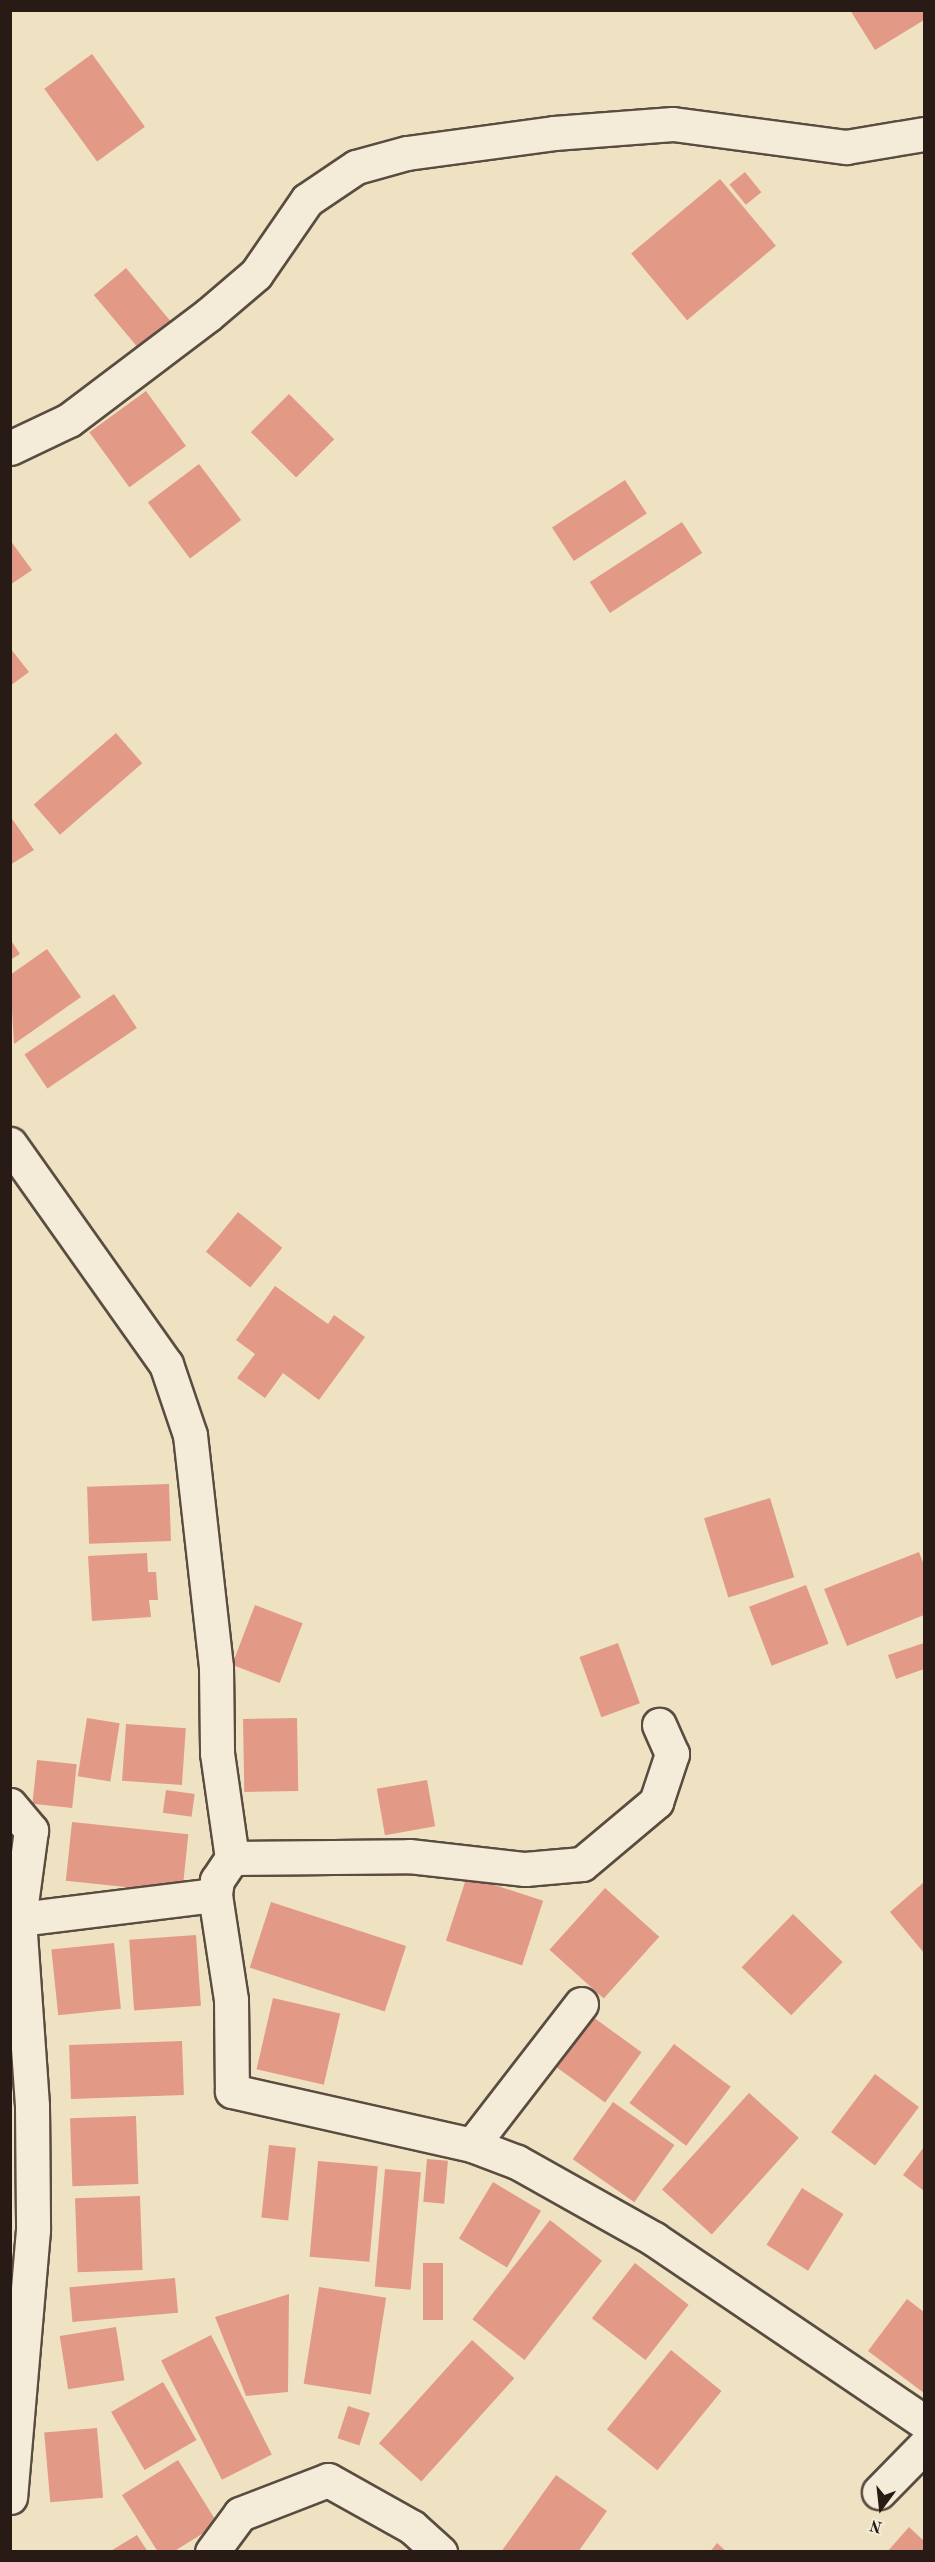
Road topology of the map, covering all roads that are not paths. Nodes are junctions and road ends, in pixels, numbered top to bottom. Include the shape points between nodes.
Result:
1 (924, 134) edge
2 (10, 448) edge
3 (10, 1144) edge
4 (660, 1725) dead end
5 (10, 1805) edge
6 (232, 1858) junction
7 (215, 1895) junction
8 (19, 1919) junction
9 (581, 2004) dead end
10 (472, 2145) junction
11 (924, 2422) edge
12 (924, 2446) edge
13 (879, 2492) dead end
14 (10, 2498) edge
15 (212, 2552) edge
16 (440, 2552) edge

1 - 2 street via 846,147 673,124 554,133 407,153 356,167 307,200 256,274 208,315 69,420
3 - 6 street via 166,1364 190,1435 216,1667 217,1753
4 - 6 street via 672,1754 656,1802 582,1864 525,1869 409,1856
5 - 8 street via 31,1830
6 - 7 street via 217,1880
7 - 8 street
7 - 10 street via 231,2000 232,2091
8 - 14 street via 32,2106 33,2230
9 - 10 street
10 - 11 street via 517,2162 654,2239
12 - 13 street
15 - 16 street via 240,2514 328,2480 412,2527

